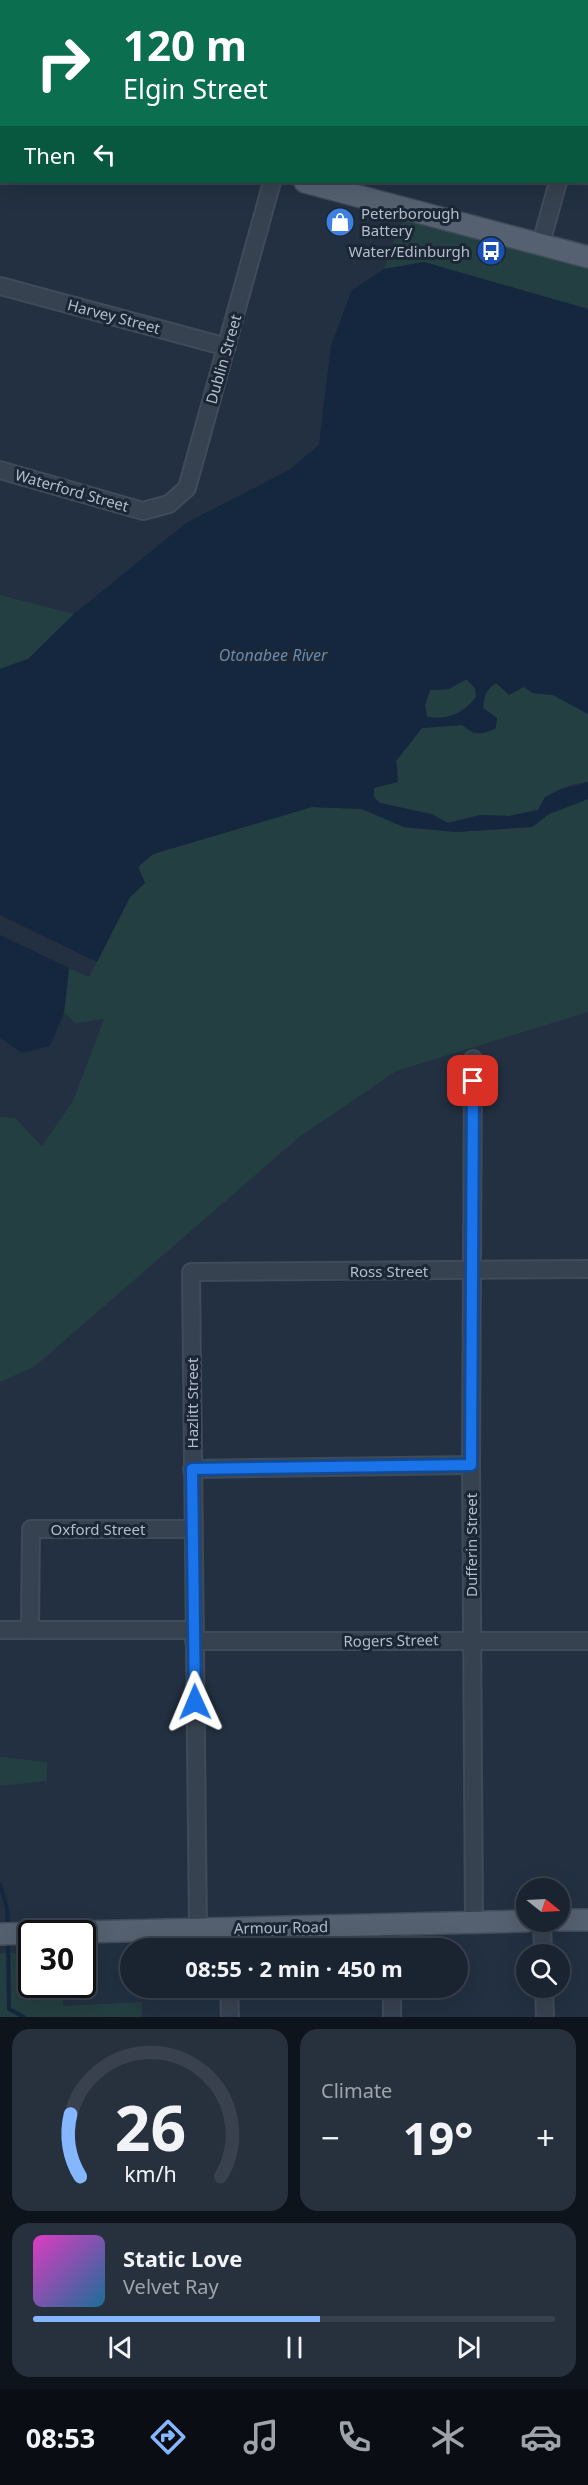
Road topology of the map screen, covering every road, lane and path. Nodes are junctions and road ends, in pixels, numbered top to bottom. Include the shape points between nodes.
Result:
1 (272, 183) edge
2 (309, 183) edge
3 (558, 183) edge
4 (541, 243) junction
5 (588, 257) edge
6 (0, 286) edge
7 (227, 346) junction
8 (0, 470) edge
9 (143, 511) joint
10 (473, 1059) dead end
11 (588, 1269) edge
12 (473, 1270) junction
13 (191, 1272) joint
14 (471, 1465) junction
15 (192, 1469) junction
16 (193, 1529) junction
17 (0, 1630) edge
18 (30, 1630) junction
19 (194, 1635) junction
20 (472, 1640) junction
21 (588, 1641) edge
22 (570, 1920) edge
23 (588, 1920) edge
24 (516, 1921) edge
25 (474, 1922) junction
26 (391, 1925) junction
27 (198, 1930) junction
28 (0, 1934) edge
29 (228, 1938) edge
30 (391, 1938) edge
31 (230, 1998) edge
32 (392, 1998) edge
33 (544, 1998) edge
34 (230, 2017) edge
35 (392, 2017) edge
36 (545, 2017) edge

1 - 7 street, Dublin Street
2 - 4 main road
3 - 4 street
4 - 5 main road
6 - 7 street, Harvey Street
7 - 9 street, Dublin Street via 187,488 169,504
8 - 9 street, Waterford Street
10 - 12 street, Dufferin Street
11 - 12 street, Ross Street
12 - 13 street, Ross Street
12 - 14 street, Dufferin Street
13 - 15 street, Hazlitt Street
14 - 15 street
14 - 20 street, Dufferin Street
15 - 16 street, Hazlitt Street
16 - 18 street, Oxford Street via 31,1529
16 - 19 street, Hazlitt Street
17 - 18 street, Rogers Street
18 - 19 street, Rogers Street
19 - 20 street, Rogers Street
19 - 27 street, Hazlitt Street
20 - 21 street, Rogers Street
20 - 25 street, Dufferin Street
22 - 23 main road
24 - 25 main road, Armour Road
25 - 26 main road, Armour Road
26 - 29 main road, Armour Road
26 - 30 street
27 - 28 main road, Armour Road
27 - 29 main road, Armour Road
31 - 34 street
32 - 35 street
33 - 36 street

